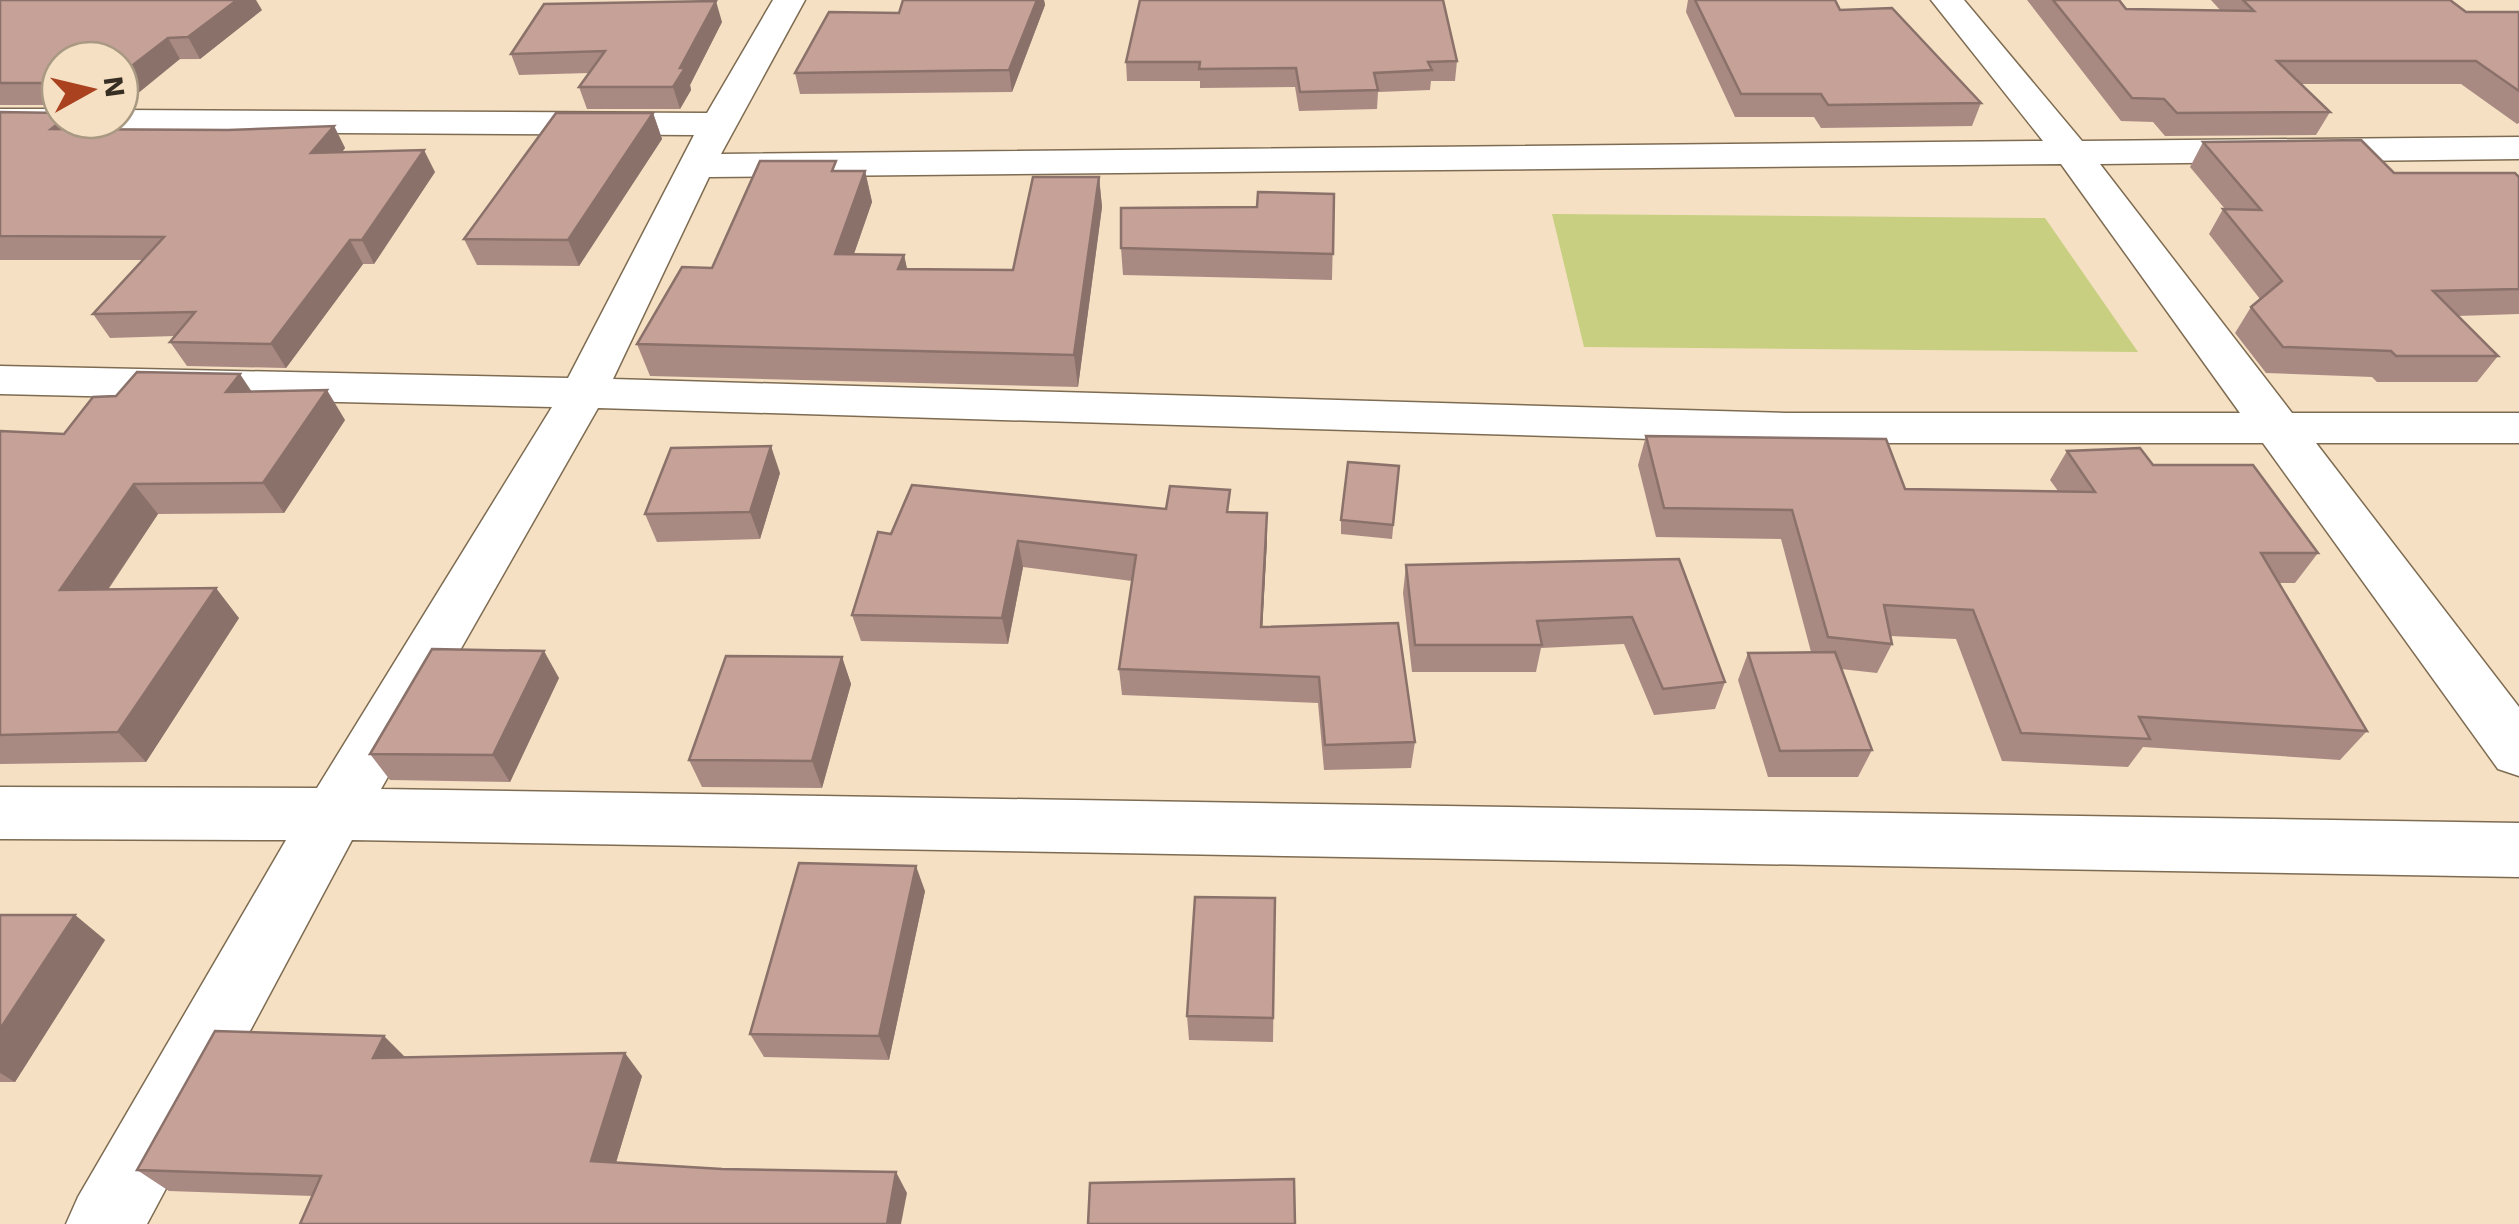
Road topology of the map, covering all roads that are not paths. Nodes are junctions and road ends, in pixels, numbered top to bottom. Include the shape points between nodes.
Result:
1 (789, 0) edge
2 (1947, 0) edge
3 (0, 120) edge
4 (706, 145) junction
5 (2519, 148) edge
6 (2069, 149) junction
7 (0, 380) edge
8 (582, 394) junction
9 (2277, 428) junction
10 (2519, 428) edge
11 (2519, 752) edge
12 (0, 814) edge
13 (334, 814) junction
14 (2519, 850) edge
15 (105, 1224) edge

1 - 4 street
2 - 6 street
3 - 4 street
4 - 6 street via 1608,159
4 - 8 street
5 - 6 street
6 - 9 street
7 - 8 street
8 - 9 street via 1785,428
8 - 13 street
9 - 10 street
9 - 11 street
12 - 13 street
13 - 14 street
13 - 15 street

